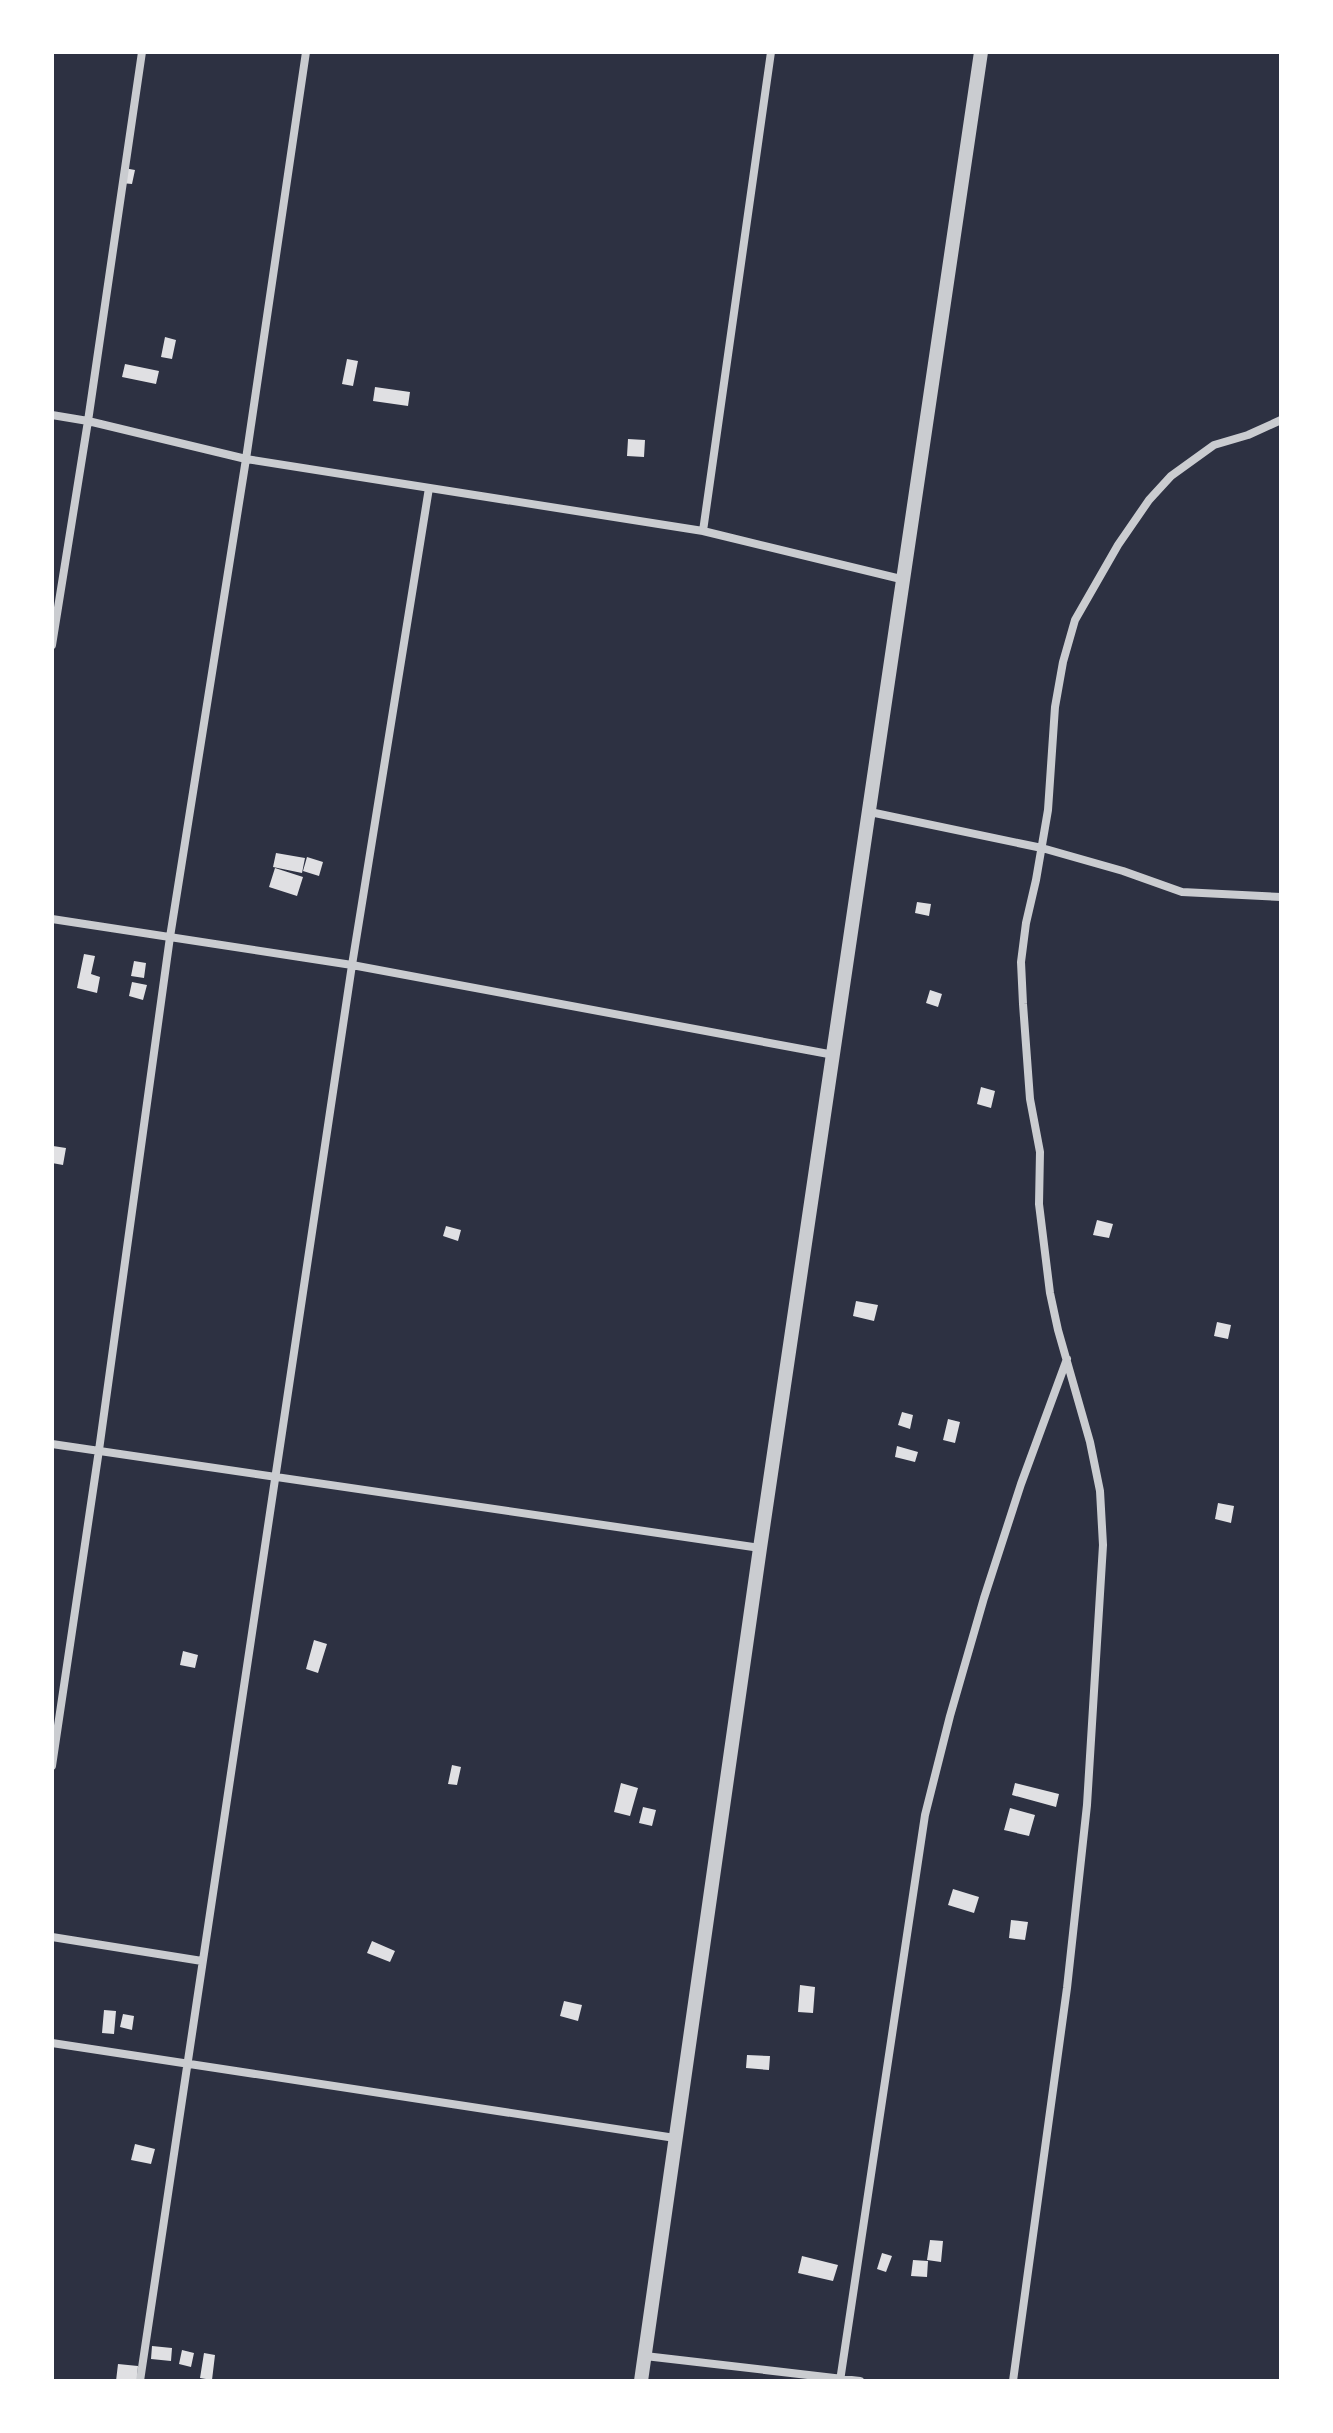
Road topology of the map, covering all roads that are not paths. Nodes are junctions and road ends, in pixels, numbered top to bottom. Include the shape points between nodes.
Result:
1 (142, 52) edge
2 (306, 52) edge
3 (771, 52) edge
4 (981, 52) edge
5 (52, 415) edge
6 (1281, 420) edge
7 (88, 421) junction
8 (246, 459) junction
9 (429, 488) junction
10 (703, 531) junction
11 (905, 580) junction
12 (52, 645) edge
13 (870, 812) junction
14 (1042, 848) junction
15 (1281, 897) edge
16 (52, 919) edge
17 (170, 937) junction
18 (352, 965) junction
19 (834, 1055) junction
20 (1067, 1359) junction
21 (52, 1444) edge
22 (99, 1450) junction
23 (277, 1477) junction
24 (760, 1548) junction
25 (52, 1766) edge
26 (52, 1937) edge
27 (202, 1961) junction
28 (52, 2043) edge
29 (188, 2065) junction
30 (675, 2138) junction
31 (645, 2356) junction
32 (840, 2380) edge
33 (140, 2381) edge
34 (641, 2381) edge
35 (860, 2381) edge
36 (1013, 2381) edge

1 - 7 street
2 - 8 street
3 - 10 street
4 - 11 street
5 - 7 street
6 - 14 street via 1214,445 1171,476 1135,520 1090,591 1063,662
7 - 8 street
7 - 12 street
8 - 9 street
8 - 17 street
9 - 10 street
9 - 18 street
10 - 11 street
11 - 13 street
13 - 14 street
13 - 19 street
14 - 15 street via 1182,892
14 - 20 street via 1021,962 1030,1099 1040,1152 1039,1204 1050,1293
16 - 17 street
17 - 18 street
17 - 22 street
18 - 19 street
18 - 23 street
19 - 24 street
20 - 32 street via 984,1598 925,1815
20 - 36 street via 1100,1491 1103,1545 1087,1805 1071,1957
21 - 22 street
22 - 23 street
22 - 25 street
23 - 24 street
23 - 27 street
24 - 30 street
26 - 27 street
27 - 29 street
28 - 29 street
29 - 30 street
29 - 33 street
30 - 31 street
31 - 32 street
31 - 34 street
32 - 35 street

